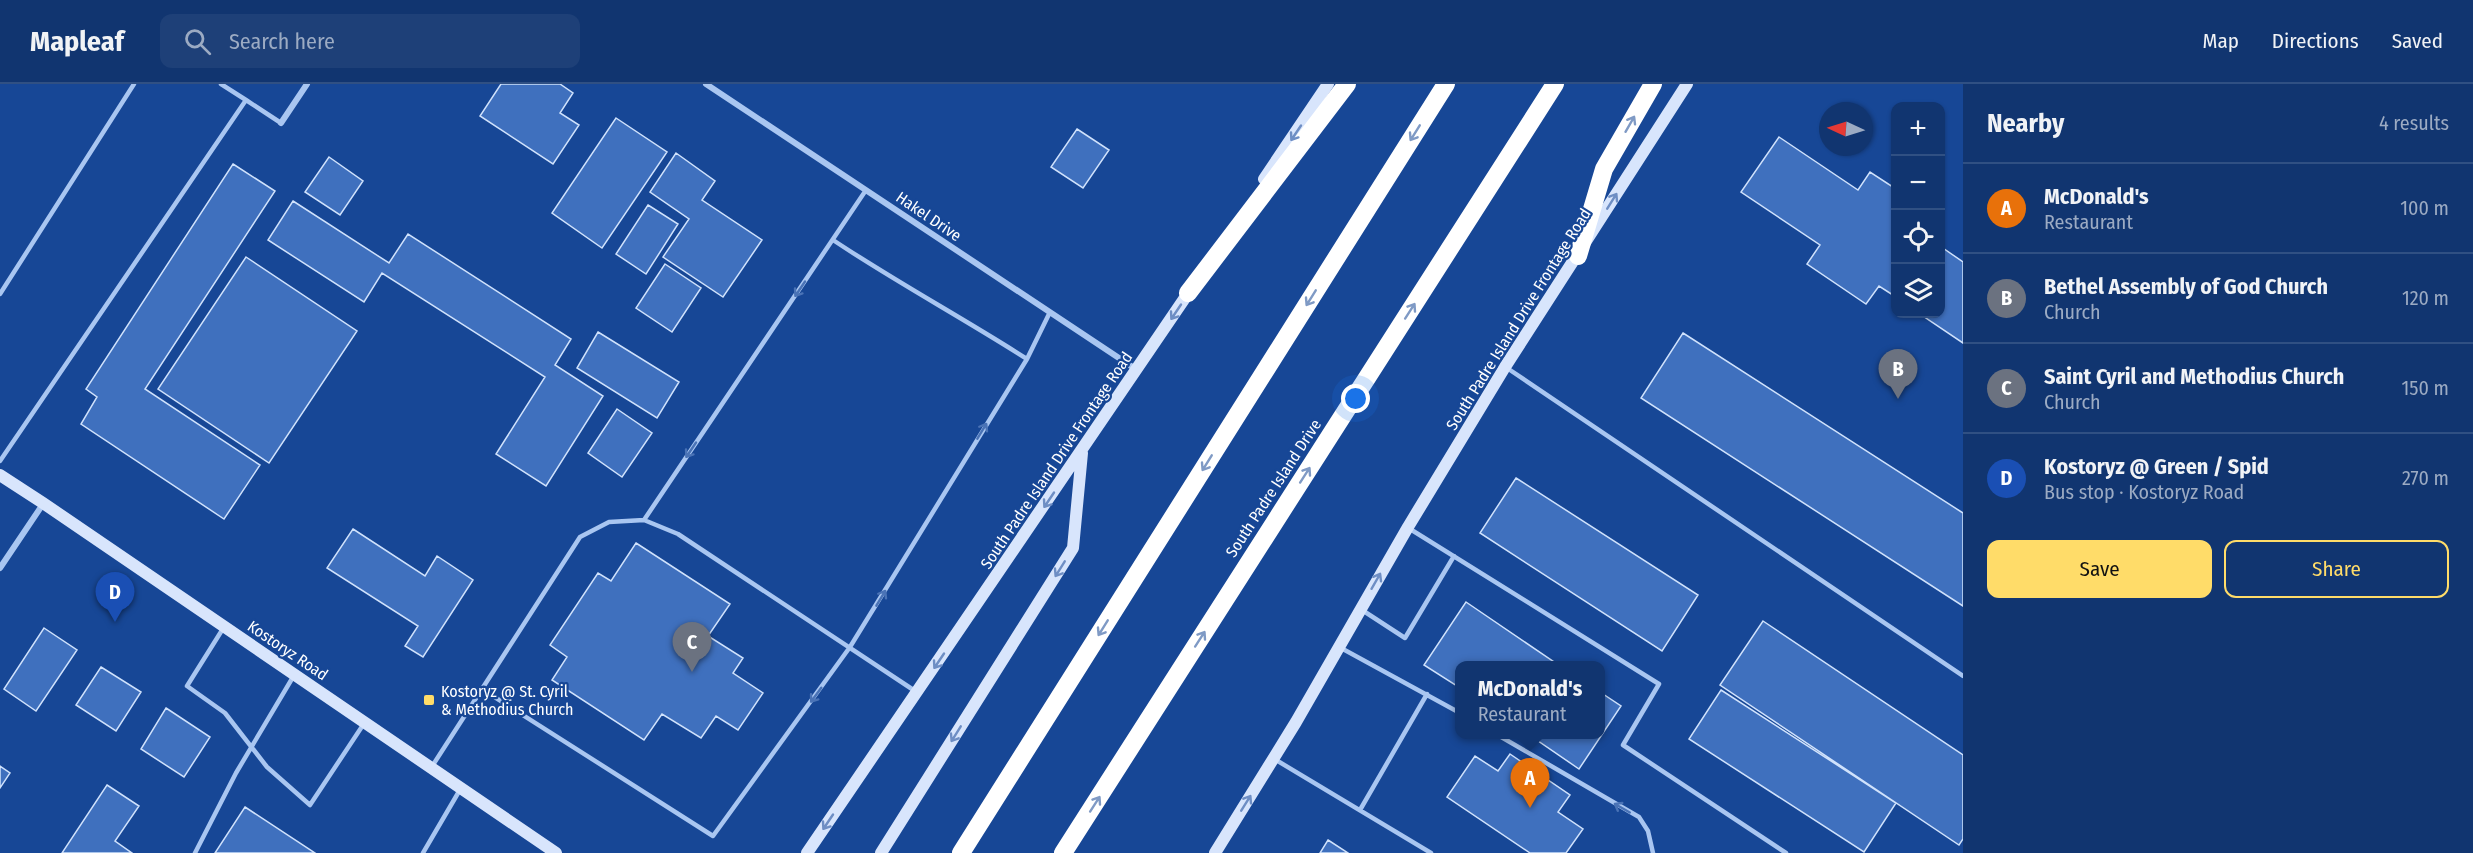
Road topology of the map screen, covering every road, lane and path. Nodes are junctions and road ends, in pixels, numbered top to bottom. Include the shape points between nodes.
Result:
1 (134, 84) edge
2 (221, 84) edge
3 (307, 84) edge
4 (706, 84) edge
5 (1328, 84) edge
6 (1347, 84) edge
7 (1446, 84) edge
8 (1555, 84) edge
9 (1653, 84) edge
10 (1687, 84) edge
11 (246, 100) junction
12 (281, 123) joint
13 (866, 190) junction
14 (833, 240) junction
15 (1578, 256) junction
16 (0, 294) edge
17 (1188, 294) junction
18 (1050, 312) junction
19 (1027, 359) junction
20 (1505, 367) junction
21 (1137, 370) junction
22 (1082, 452) junction
23 (0, 461) edge
24 (0, 475) edge
25 (43, 502) junction
26 (644, 520) junction
27 (1408, 527) junction
28 (1454, 556) junction
29 (0, 568) edge
30 (1360, 609) junction
31 (224, 626) junction
32 (1338, 646) junction
33 (850, 648) junction
34 (295, 675) junction
35 (1963, 676) edge
36 (482, 689) junction
37 (917, 692) junction
38 (1427, 694) junction
39 (1455, 710) edge
40 (365, 722) junction
41 (1503, 739) edge
42 (252, 746) junction
43 (1273, 759) junction
44 (431, 768) junction
45 (461, 788) junction
46 (1360, 810) junction
47 (195, 853) edge
48 (423, 853) edge
49 (556, 853) edge
50 (807, 853) edge
51 (881, 853) edge
52 (961, 853) edge
53 (1063, 853) edge
54 (1215, 853) edge
55 (1431, 853) edge
56 (1653, 853) edge
57 (1786, 853) edge

1 - 16 lane
2 - 11 lane
3 - 12 street
4 - 13 street, Hakel Drive
5 -> 17 main road, South Padre Island Drive Frontage Road
6 - 17 highway
7 -> 52 highway
53 -> 8 highway, South Padre Island Drive
15 -> 9 highway via 1604,169
15 -> 10 main road, South Padre Island Drive Frontage Road
11 - 12 lane
11 - 23 lane
13 - 14 lane
13 - 18 street, Hakel Drive
14 - 19 lane
14 -> 26 lane
15 - 20 main road, South Padre Island Drive Frontage Road
17 -> 21 main road, South Padre Island Drive Frontage Road
18 - 19 lane
18 - 21 street, Hakel Drive
33 -> 19 lane
20 - 27 main road, South Padre Island Drive Frontage Road
20 - 35 lane
21 - 22 main road, South Padre Island Drive Frontage Road
22 -> 37 main road, South Padre Island Drive Frontage Road
22 -> 51 main road via 1073,548
24 - 25 main road, Kostoryz Road
25 - 29 street
25 - 31 main road, Kostoryz Road
26 - 33 lane via 678,534
26 - 36 lane via 609,522 580,537
27 - 28 lane
30 -> 27 main road, South Padre Island Drive Frontage Road
28 - 30 lane via 1406,638
28 - 57 lane via 1659,684 1623,745
30 - 32 main road, South Padre Island Drive Frontage Road
31 - 34 main road, Kostoryz Road
31 - 42 lane via 187,686 225,713
32 - 38 lane
32 - 43 main road, South Padre Island Drive Frontage Road
33 -> 36 lane via 713,836
33 - 37 lane
34 - 40 main road, Kostoryz Road
34 - 42 lane
36 - 44 lane
37 -> 50 main road, South Padre Island Drive Frontage Road
38 - 39 lane
38 - 46 lane
40 - 42 lane via 310,805 279,780
40 - 44 main road, Kostoryz Road
56 -> 41 lane via 1648,831 1639,817
42 - 47 lane
43 - 46 lane
54 -> 43 main road, South Padre Island Drive Frontage Road
44 - 45 main road, Kostoryz Road
45 - 48 lane
45 - 49 main road, Kostoryz Road
46 - 55 lane

